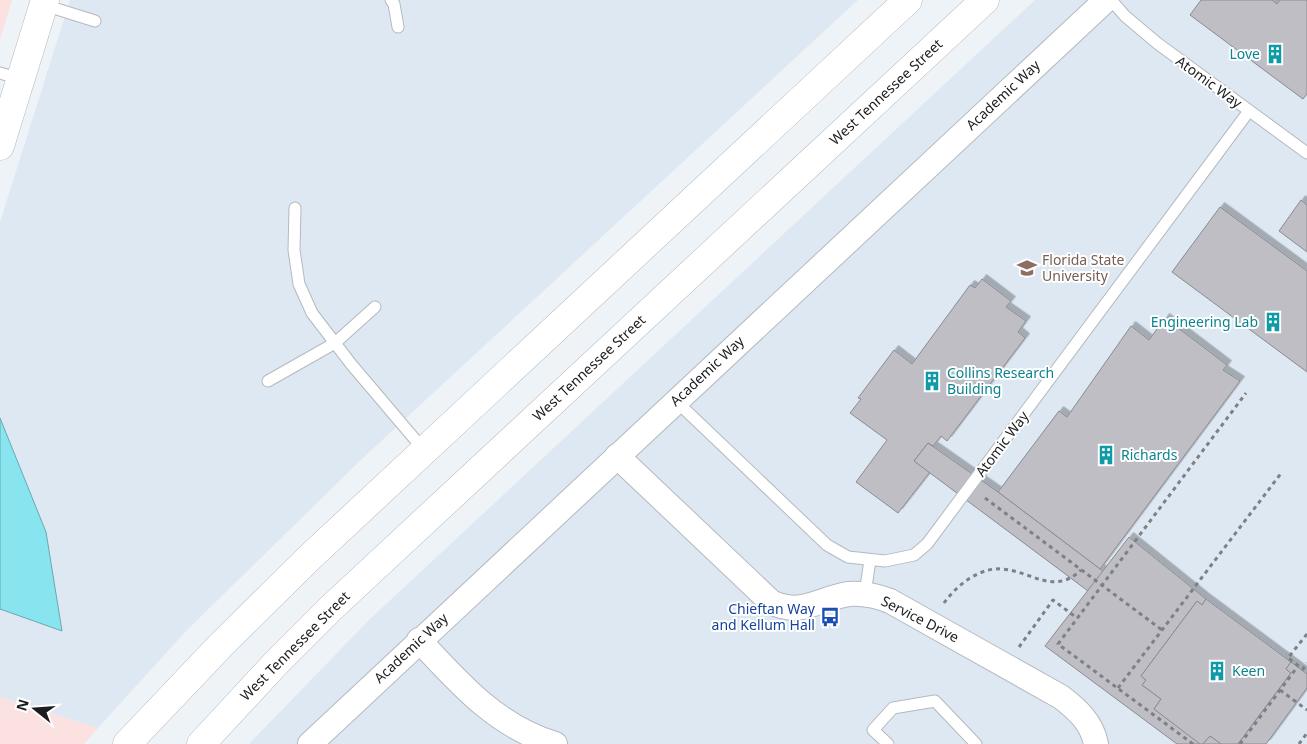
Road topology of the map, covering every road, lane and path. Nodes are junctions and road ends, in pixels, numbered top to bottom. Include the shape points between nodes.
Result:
1 (391, 0) edge
2 (908, 0) edge
3 (984, 0) edge
4 (1106, 0) edge
5 (1111, 0) edge
6 (44, 2) edge
7 (94, 21) dead end
8 (398, 27) dead end
9 (10, 76) edge
10 (1249, 111) junction
11 (0, 146) edge
12 (1307, 153) edge
13 (295, 208) dead end
14 (375, 307) dead end
15 (335, 343) junction
16 (268, 381) dead end
17 (1246, 393) dead end
18 (676, 401) junction
19 (424, 450) junction
20 (617, 456) junction
21 (1282, 472) dead end
22 (985, 498) dead end
23 (870, 560) junction
24 (1081, 570) junction
25 (1101, 585) junction
26 (865, 594) junction
27 (941, 609) dead end
28 (1077, 618) junction
29 (1162, 630) junction
30 (1307, 634) edge
31 (419, 640) junction
32 (1018, 647) dead end
33 (1307, 663) edge
34 (1298, 666) junction
35 (1118, 688) junction
36 (1280, 690) junction
37 (1307, 710) edge
38 (1307, 733) edge
39 (127, 744) edge
40 (202, 744) edge
41 (310, 744) edge
42 (555, 744) edge
43 (888, 744) edge
44 (976, 744) edge
45 (1096, 744) edge
46 (1193, 744) edge
47 (1240, 744) edge
48 (1299, 744) edge

1 - 8 lane
2 - 19 main road
3 - 40 main road, West Tennessee Street via 330,609
4 - 18 street, Academic Way
5 - 10 lane, Atomic Way via 1157,43
6 - 7 lane
6 - 9 main road
9 - 11 main road
10 - 12 lane
10 - 23 lane, Atomic Way via 928,544 914,555 898,560
13 - 15 lane via 294,250 299,284 312,313
14 - 15 lane
15 - 16 lane
15 - 19 lane
17 - 25 path
18 - 20 street, Academic Way
18 - 23 lane, Atomic Way via 827,544 848,557
19 - 39 main road via 275,591
20 - 26 street, Service Drive via 771,602 794,608 838,596
20 - 31 street, Academic Way
21 - 29 path
22 - 24 path
23 - 26 lane
24 - 25 path
24 - 27 path via 1070,579 1055,582 1008,569 982,572 948,597
25 - 28 path
25 - 29 path
26 - 45 street, Service Drive via 899,606 1061,697 1084,717
28 - 32 path via 1053,600
28 - 35 path via 1058,644
29 - 35 path
30 - 34 path via 1288,658
31 - 41 street, Academic Way
31 - 42 street via 496,716
33 - 34 path via 1303,669
34 - 36 path
35 - 46 path
36 - 37 path
36 - 47 path
38 - 48 path
43 - 44 lane via 873,730 893,708 935,702

